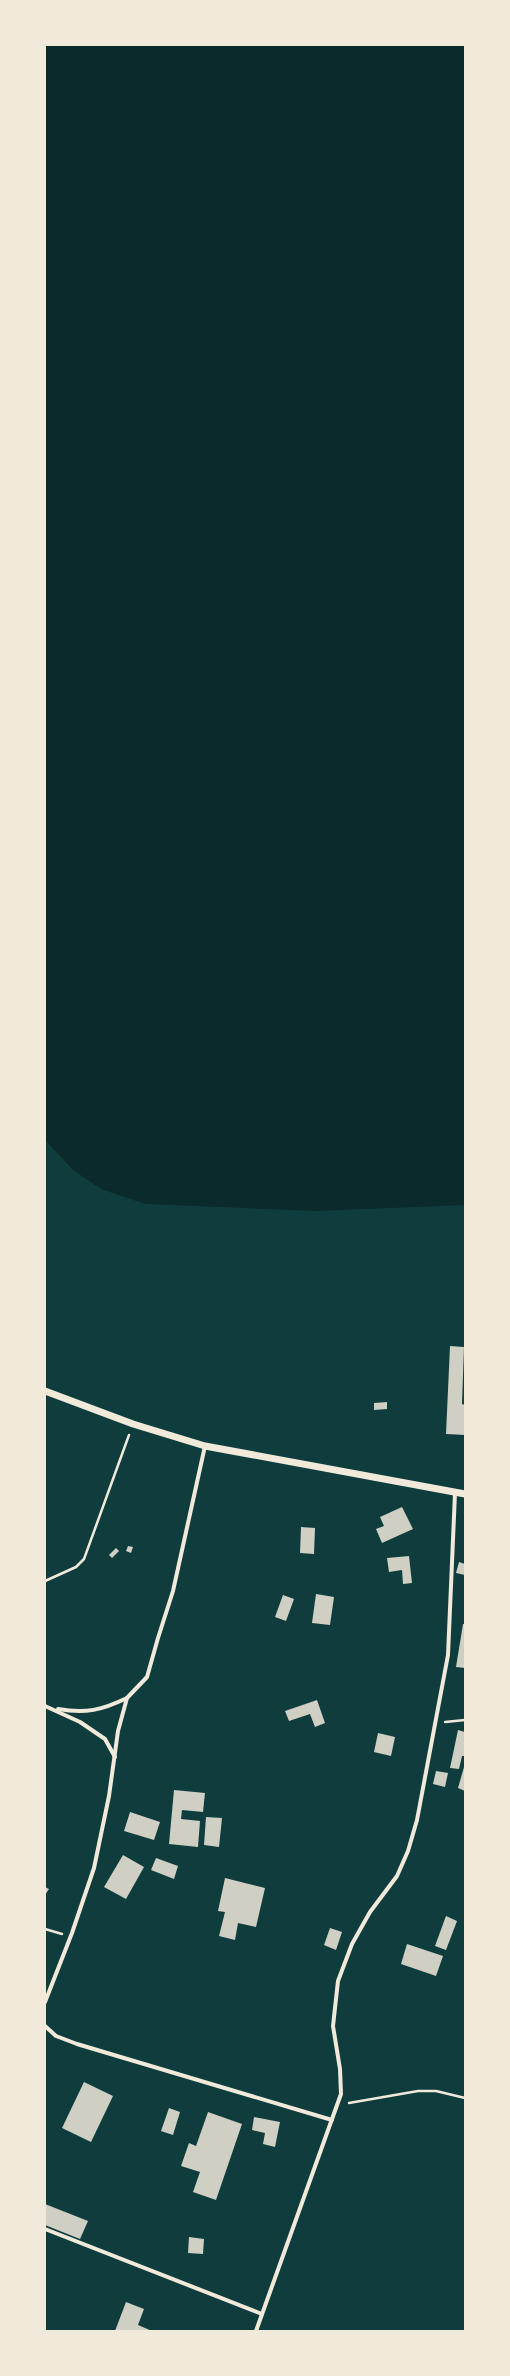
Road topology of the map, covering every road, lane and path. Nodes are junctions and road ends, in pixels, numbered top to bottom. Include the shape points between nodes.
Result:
1 (45, 1391) edge
2 (133, 1424) junction
3 (205, 1446) junction
4 (456, 1493) junction
5 (465, 1494) edge
6 (45, 1582) edge
7 (127, 1698) junction
8 (45, 1706) edge
9 (53, 1709) junction
10 (465, 1720) edge
11 (434, 1723) junction
12 (115, 1757) junction
13 (45, 1929) edge
14 (72, 1933) junction
15 (45, 2002) edge
16 (45, 2026) edge
17 (465, 2098) edge
18 (336, 2109) junction
19 (332, 2120) junction
20 (45, 2229) edge
21 (262, 2314) junction
22 (256, 2331) edge

1 - 2 street
2 - 3 street
2 - 6 path via 84,1559
3 - 4 street
3 - 7 street via 172,1591 147,1677
4 - 5 street
4 - 11 street via 448,1655
7 - 9 street via 108,1707 81,1713
7 - 12 street via 118,1731
8 - 9 street
9 - 12 street via 80,1722 105,1739
10 - 11 path
11 - 18 street via 417,1820 408,1851 397,1876 370,1912 352,1944 338,1981 333,2026 342,2094
12 - 14 street via 94,1868
13 - 14 path via 56,1933
14 - 15 street
16 - 19 street via 56,2036 77,2044
17 - 18 path via 436,2091 418,2091 365,2099
18 - 19 street
19 - 21 street
20 - 21 street
21 - 22 street

